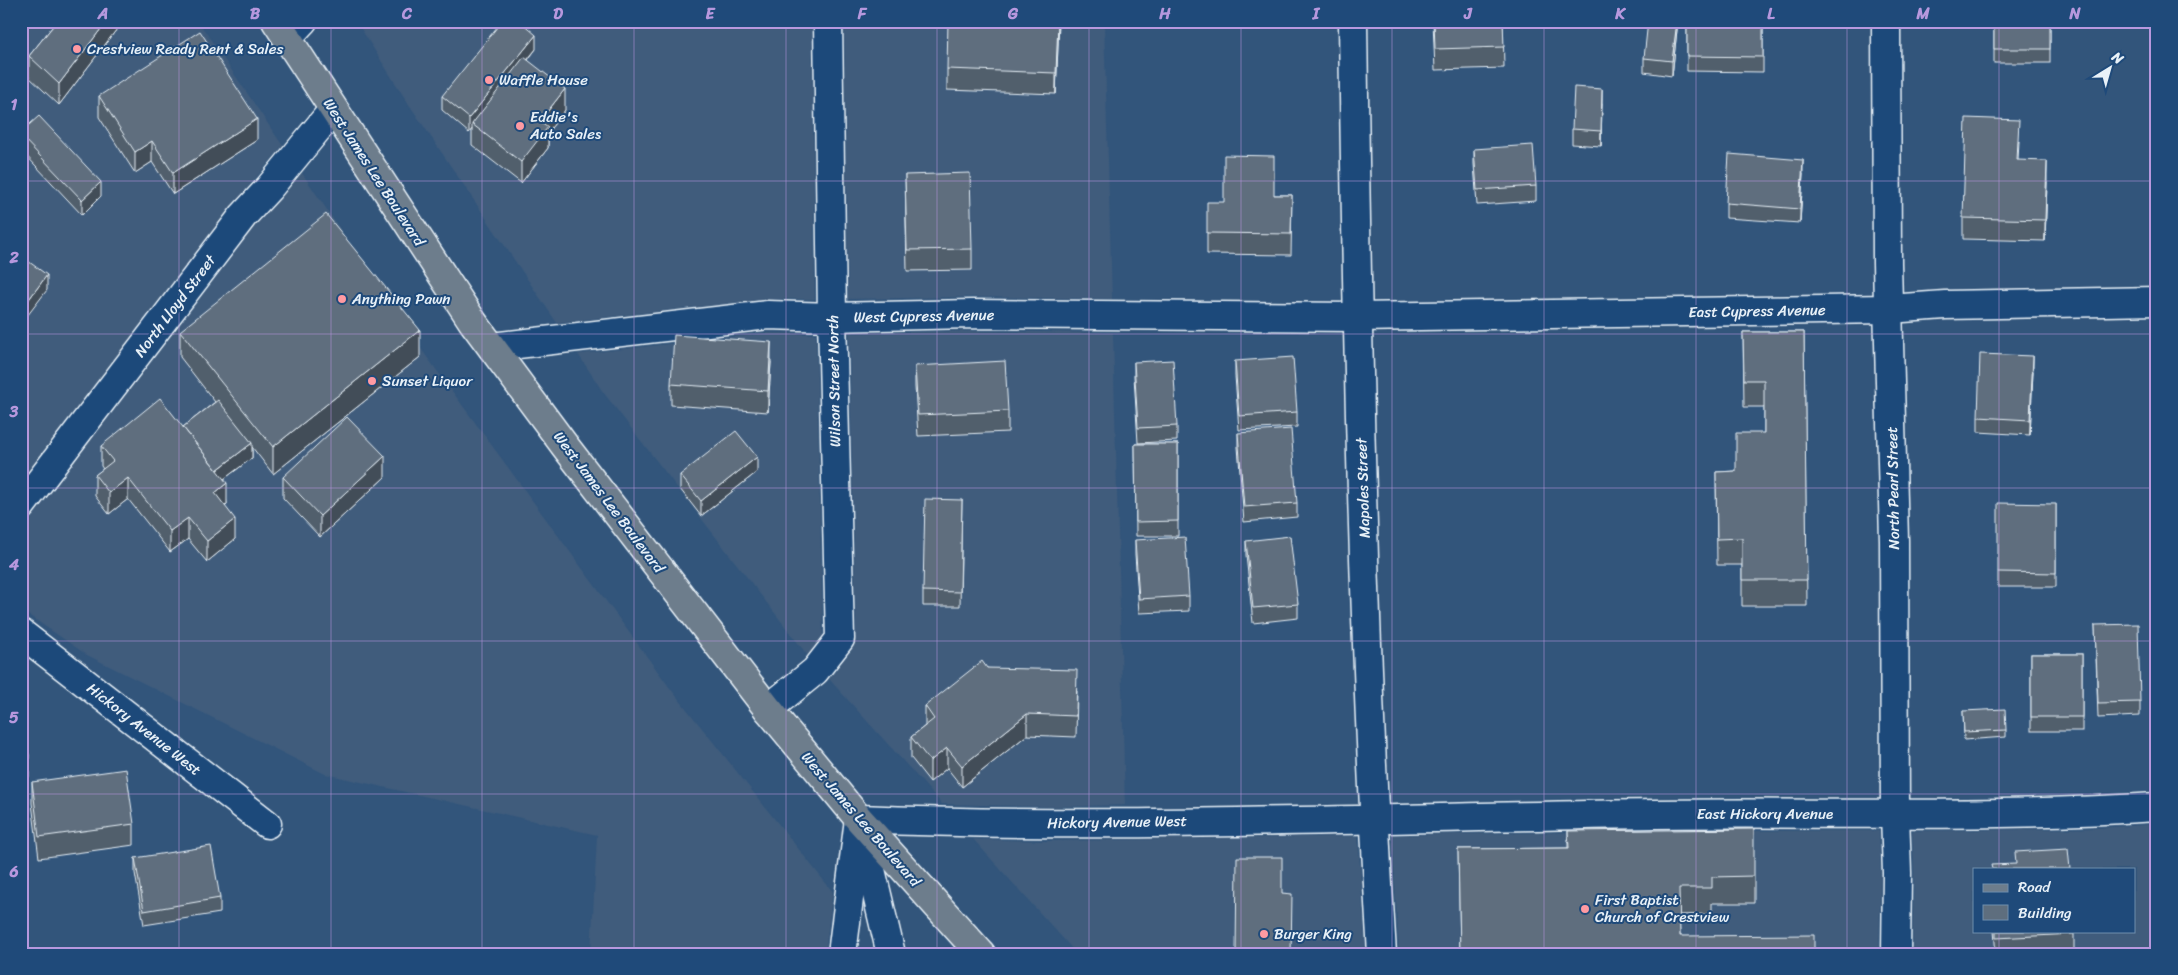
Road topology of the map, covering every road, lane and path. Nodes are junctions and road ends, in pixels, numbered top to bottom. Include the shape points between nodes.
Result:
1 (828, 21) edge
2 (1353, 21) edge
3 (1886, 21) edge
4 (289, 27) edge
5 (332, 110) junction
6 (2157, 301) edge
7 (1889, 309) junction
8 (832, 317) junction
9 (1357, 317) junction
10 (492, 347) junction
11 (21, 506) edge
12 (21, 633) edge
13 (768, 709) junction
14 (2157, 807) edge
15 (1895, 814) junction
16 (859, 819) junction
17 (1374, 819) junction
18 (267, 824) dead end
19 (842, 954) edge
20 (891, 954) edge
21 (981, 954) edge
22 (1382, 954) edge
23 (1896, 954) edge

1 - 8 street, Wilson Street North
2 - 9 street, Mapoles Street
3 - 7 street, North Pearl Street
4 - 5 main road, West James Lee Boulevard
5 - 10 main road, West James Lee Boulevard
5 - 11 street, North Lloyd Street via 243,216
6 - 7 street, East Cypress Avenue
7 - 9 street, East Cypress Avenue
7 - 15 street, North Pearl Street
8 - 9 street, West Cypress Avenue via 972,314
8 - 10 street, West Cypress Avenue via 768,315
8 - 13 street, Wilson Street North via 840,639 815,671
9 - 17 street, Mapoles Street
10 - 13 main road, West James Lee Boulevard
12 - 18 street, Hickory Avenue West
13 - 16 main road, West James Lee Boulevard
14 - 15 street, East Hickory Avenue
15 - 17 street, East Hickory Avenue
15 - 23 street, North Pearl Street
16 - 17 street, Hickory Avenue West via 1049,824
16 - 19 street
16 - 20 street
16 - 21 main road, West James Lee Boulevard
17 - 22 street, Mapoles Street

